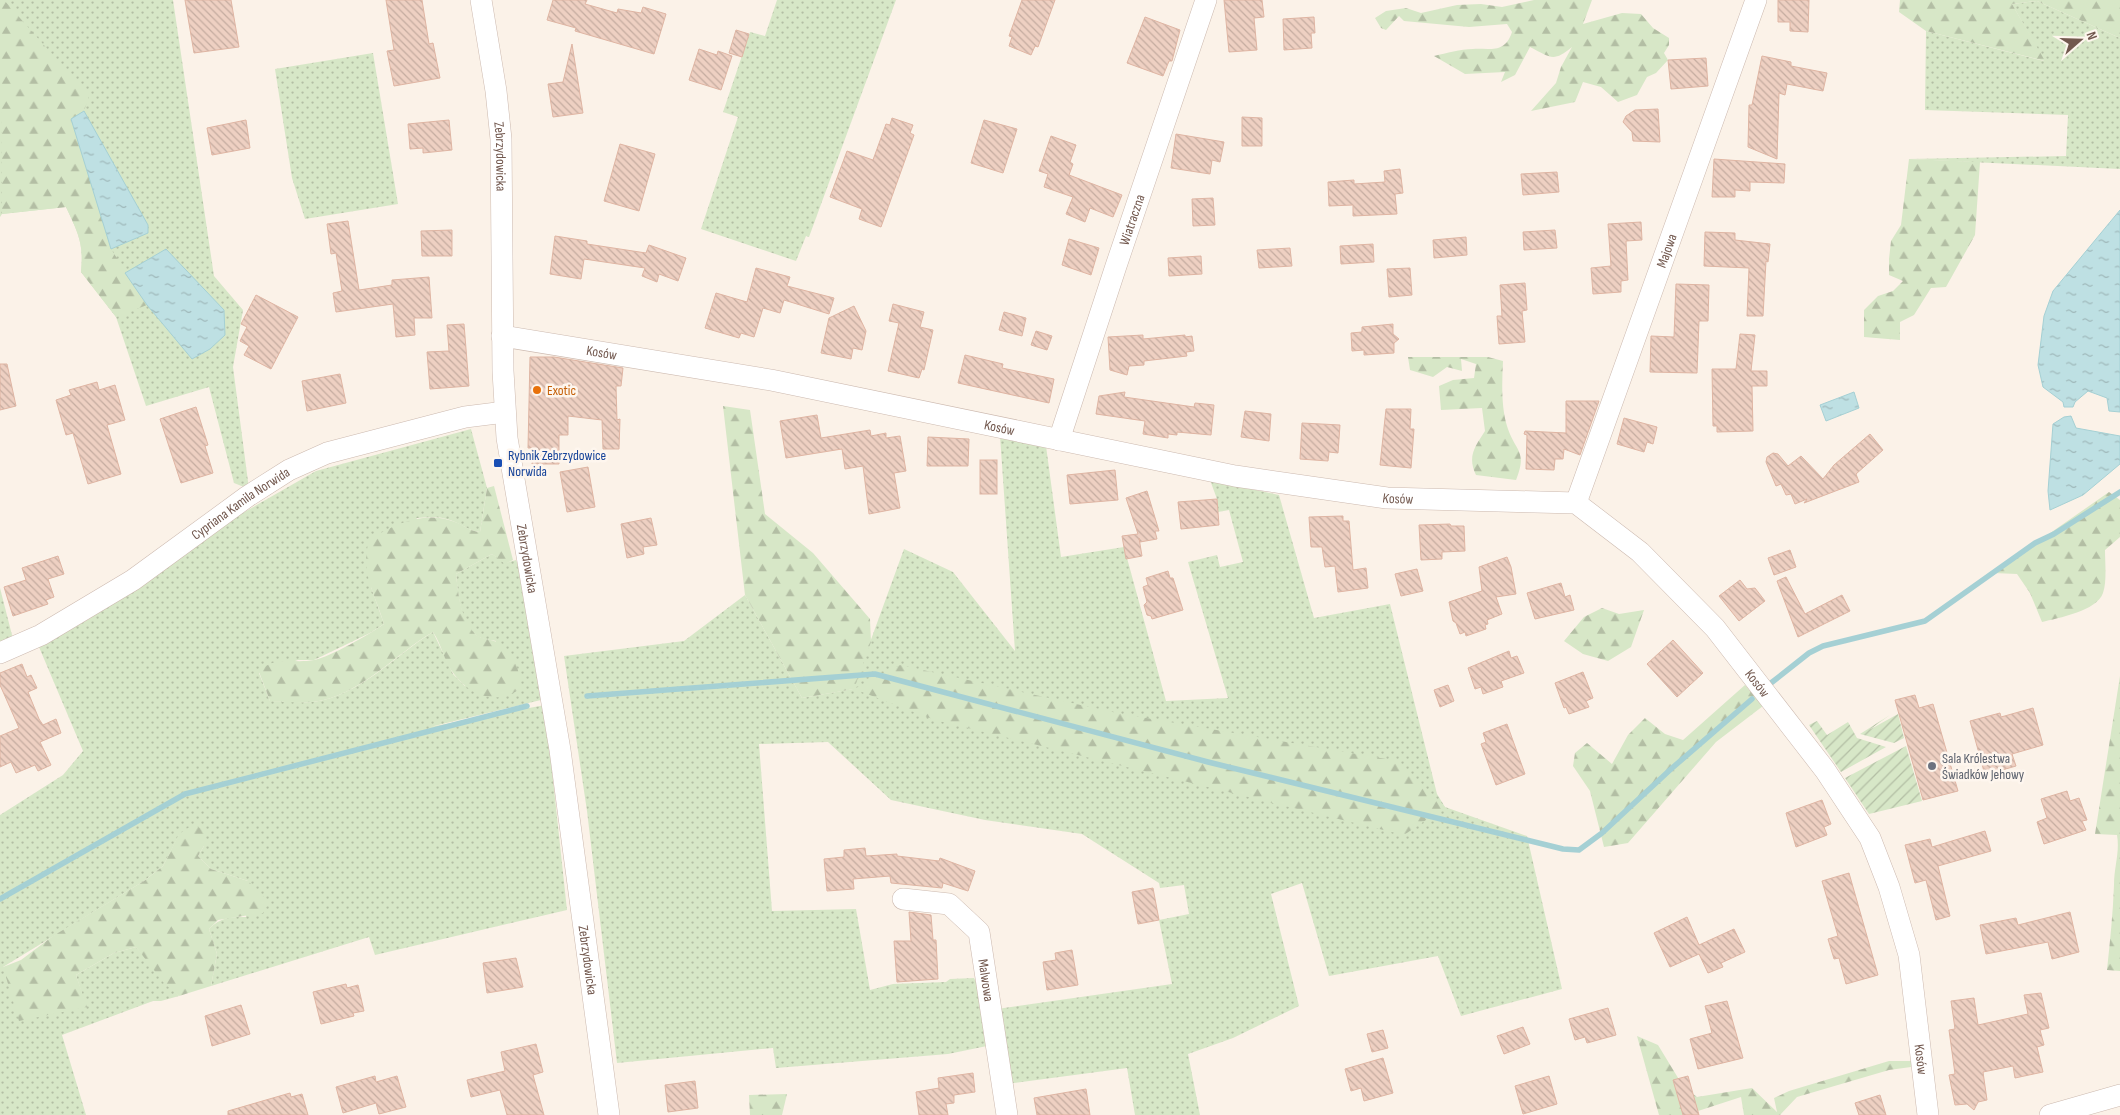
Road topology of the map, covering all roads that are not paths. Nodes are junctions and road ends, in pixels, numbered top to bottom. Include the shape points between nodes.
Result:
1 (481, 0) edge
2 (1206, 0) edge
3 (1756, 0) edge
4 (502, 336) junction
5 (505, 412) junction
6 (1059, 440) junction
7 (1576, 503) junction
8 (0, 653) edge
9 (904, 899) dead end
10 (2120, 1095) edge
11 (609, 1115) edge
12 (1007, 1115) edge
13 (1928, 1115) edge
14 (2050, 1115) edge

1 - 4 street, Zebrzydowicka via 501,139
2 - 6 street, Wiatraczna
3 - 7 street, Majowa
4 - 5 street, Zebrzydowicka
4 - 6 street, Kosów via 771,380
5 - 8 street, Cypriana Kamila Norwida via 465,417 336,451 290,470 248,496 133,580 42,635
5 - 11 street, Zebrzydowicka via 516,500 558,742
6 - 7 street, Kosów via 1235,476 1387,498
7 - 13 street, Kosów via 1640,552 1715,628 1825,770 1866,832 1889,887 1909,956
9 - 12 street, Malwowa via 949,904 979,932
10 - 14 street

